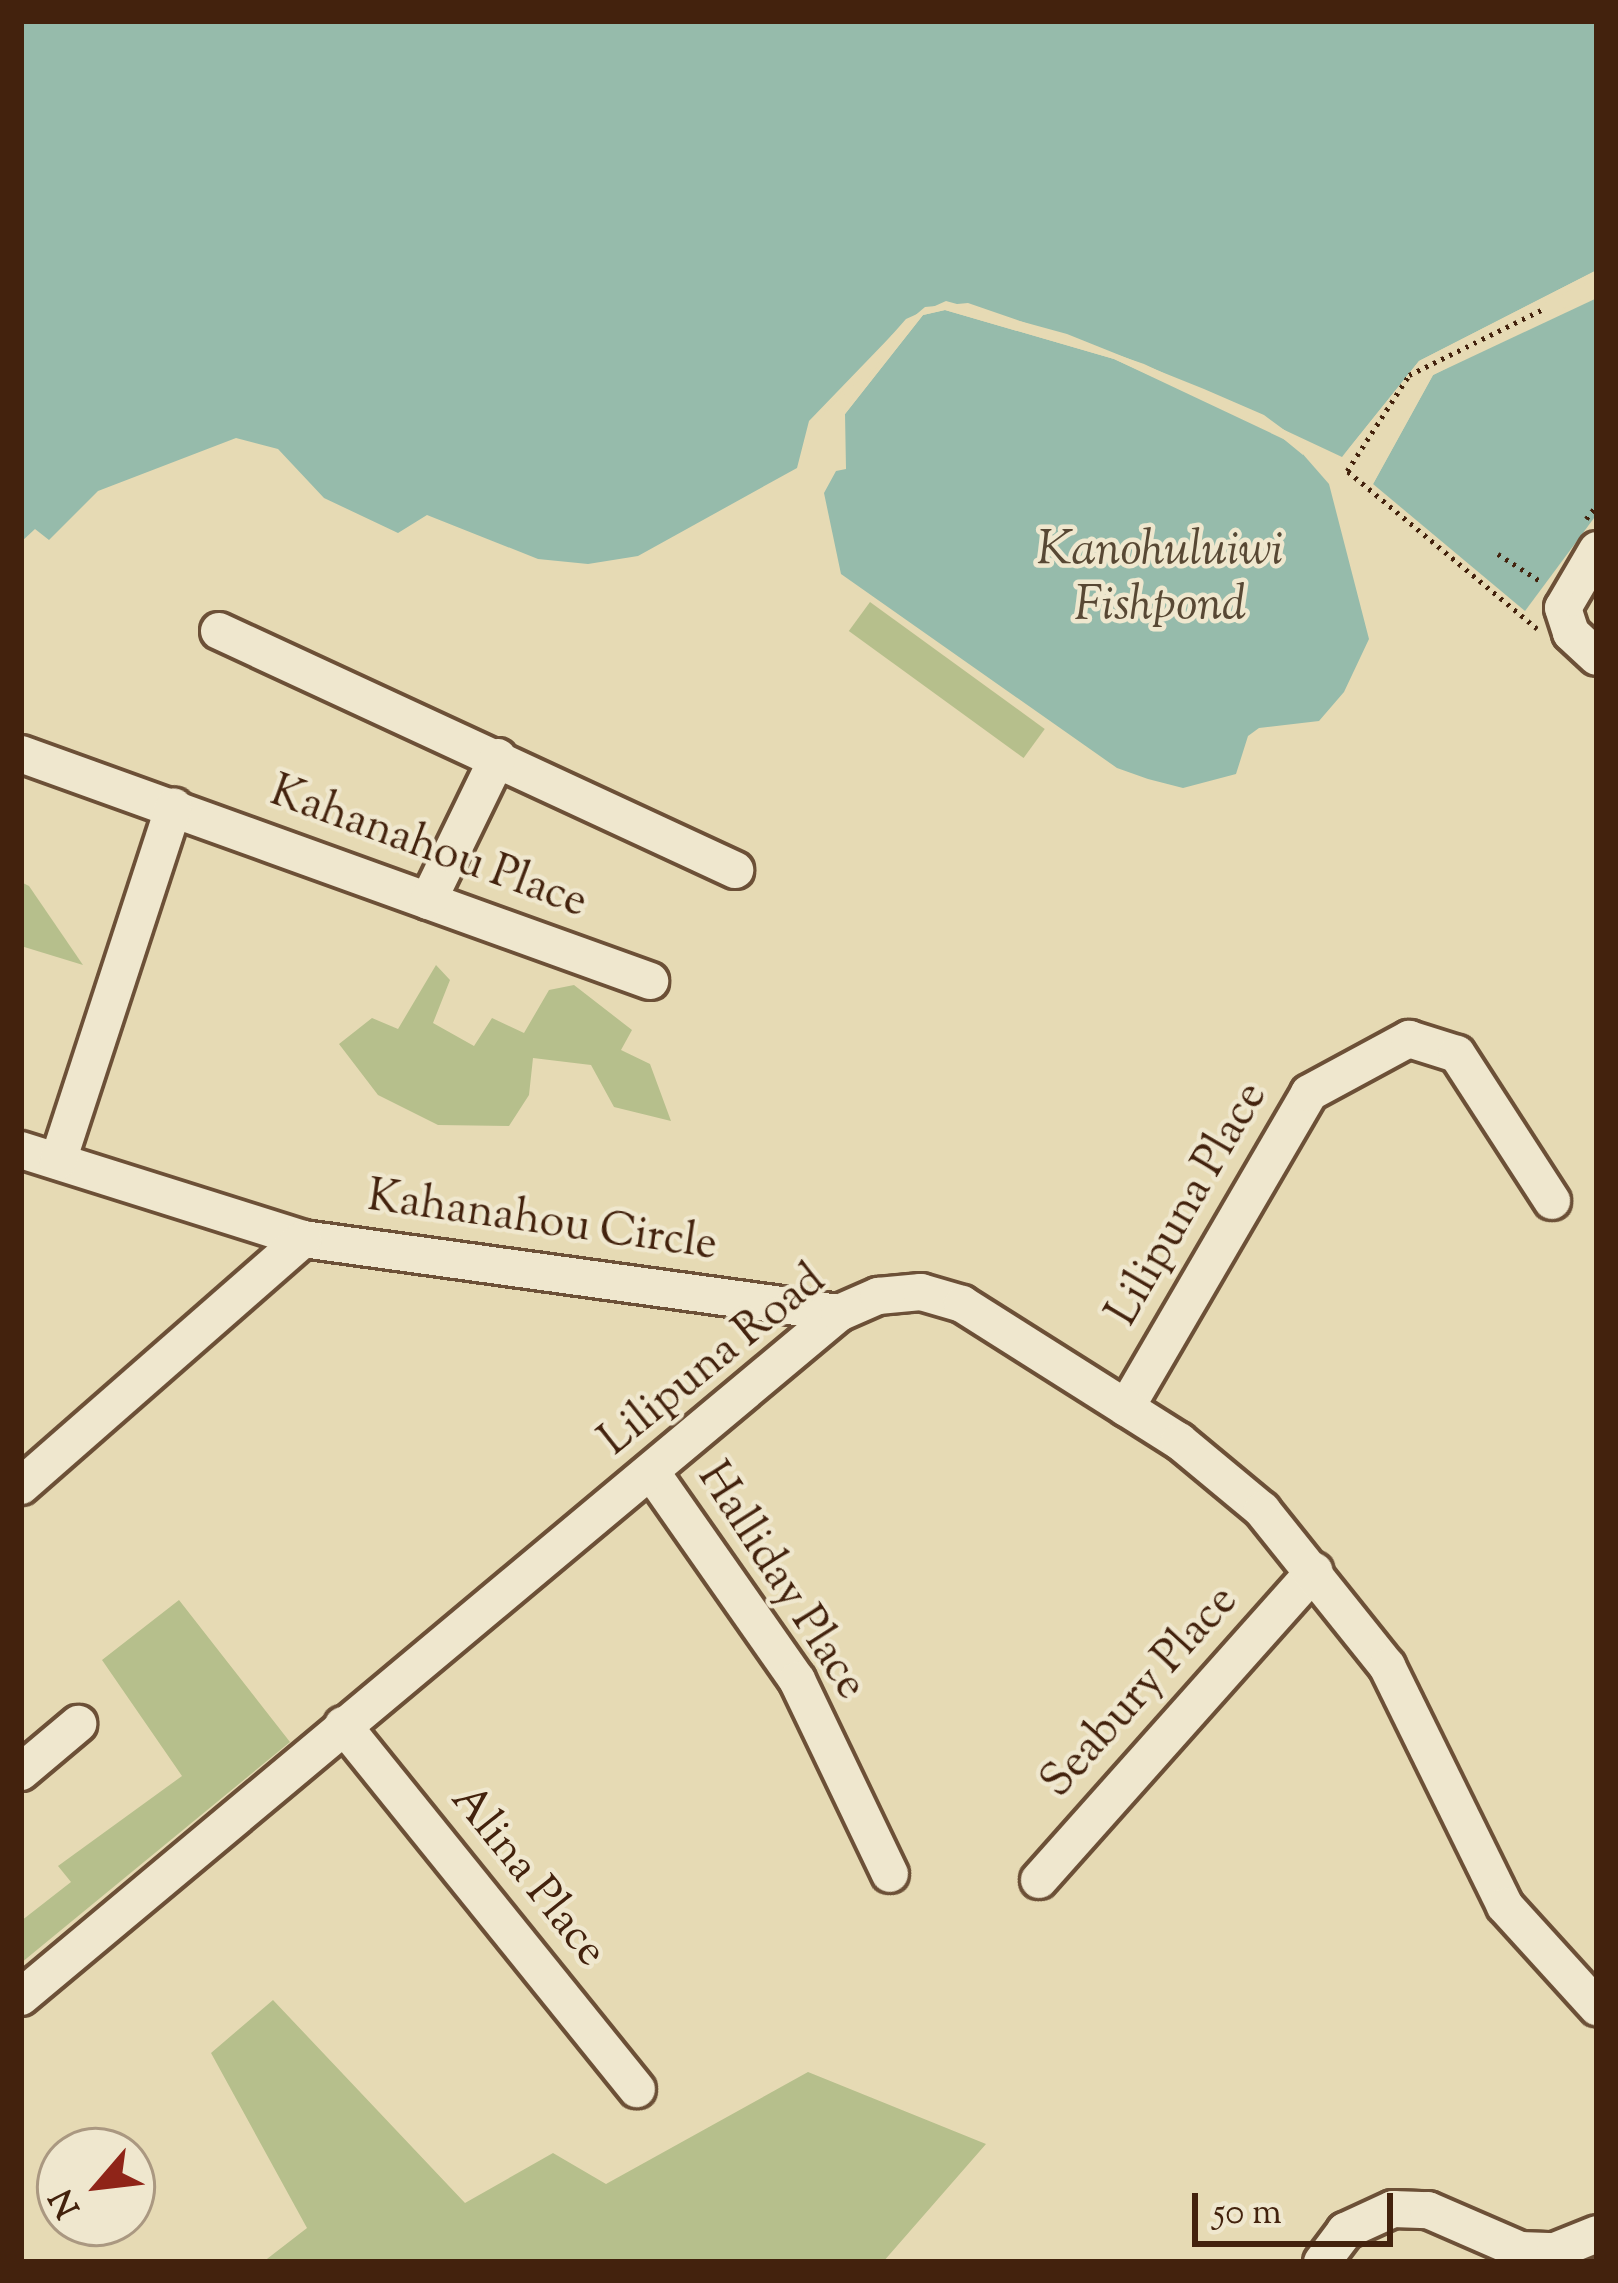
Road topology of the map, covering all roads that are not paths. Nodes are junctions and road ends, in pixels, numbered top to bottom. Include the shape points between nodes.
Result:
1 (1597, 550) edge
2 (219, 631) dead end
3 (1597, 658) edge
4 (21, 754) edge
5 (498, 757) junction
6 (174, 806) junction
7 (735, 870) dead end
8 (428, 901) junction
9 (650, 981) dead end
10 (21, 1150) edge
11 (58, 1161) junction
12 (1552, 1201) dead end
13 (303, 1238) junction
14 (839, 1313) junction
15 (1126, 1408) junction
16 (652, 1473) junction
17 (21, 1486) edge
18 (1314, 1571) junction
19 (78, 1724) dead end
20 (343, 1725) junction
21 (21, 1772) edge
22 (890, 1874) dead end
23 (1039, 1880) dead end
24 (21, 1997) edge
25 (1597, 2008) edge
26 (637, 2090) dead end
27 (1597, 2234) edge
28 (1322, 2262) edge

1 - 3 street via 1568,590 1564,617
2 - 5 street
4 - 6 street, Kahanahou Place
5 - 7 street
5 - 8 street
6 - 8 street, Kahanahou Place
6 - 11 street
8 - 9 street, Kahanahou Place
10 - 11 street, Kahanahou Circle
11 - 13 street, Kahanahou Circle
12 - 15 street, Lilipuna Place via 1457,1054 1409,1039 1309,1094
13 - 14 street, Kahanahou Circle
13 - 17 street, Kahanahou Circle
14 - 15 street, Lilipuna Road via 878,1295 941,1296
14 - 16 street, Lilipuna Road
15 - 18 street, Lilipuna Road via 1240,1489
16 - 20 street, Lilipuna Road
16 - 22 street, Halliday Place via 797,1680
18 - 23 street, Seabury Place
18 - 25 street, Lilipuna Road via 1397,1683 1505,1906
19 - 21 street
20 - 24 street, Lilipuna Road
20 - 26 street, Alina Place
27 - 28 street via 1573,2247 1520,2250 1428,2210 1393,2209 1345,2231

